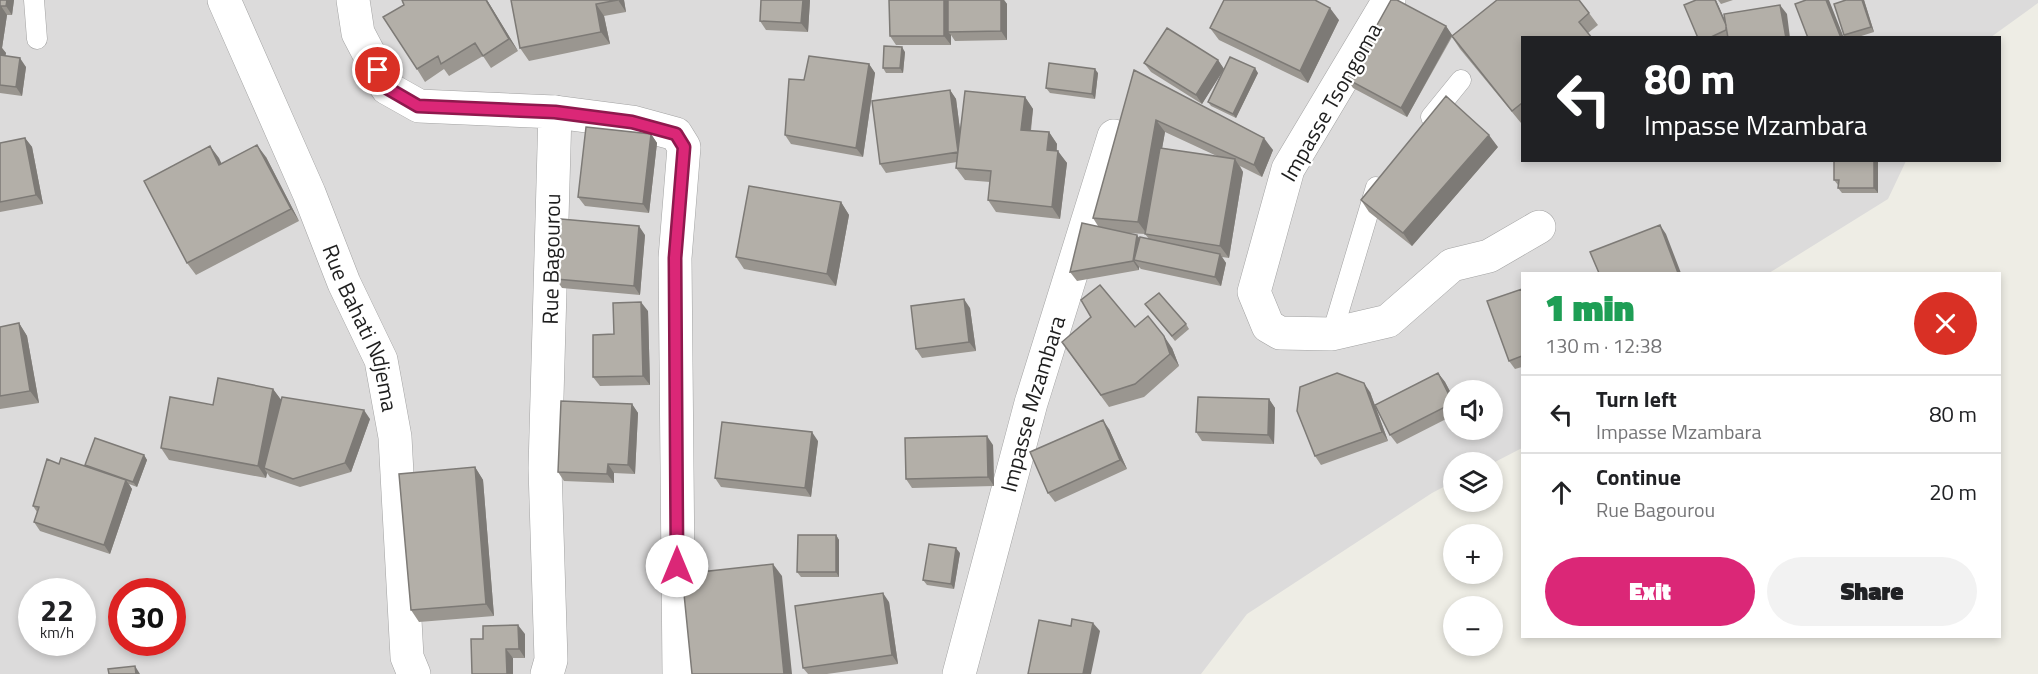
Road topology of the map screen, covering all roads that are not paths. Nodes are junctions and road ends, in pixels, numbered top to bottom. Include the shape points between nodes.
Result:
1 (34, 0) edge
2 (224, 0) edge
3 (353, 0) edge
4 (1389, 0) edge
5 (37, 39) dead end
6 (1461, 80) dead end
7 (555, 112) junction
8 (1416, 134) edge
9 (1114, 136) edge
10 (1388, 168) edge
11 (1539, 227) dead end
12 (1332, 334) junction
13 (414, 674) edge
14 (547, 674) edge
15 (679, 674) edge
16 (959, 674) edge

1 - 5 lane
2 - 13 street, Rue Bahati Ndjema via 344,283 381,360 395,437 407,657
3 - 7 street via 358,33 387,88 418,106
4 - 12 street, Impasse Tsongoma via 1288,169 1254,292 1268,326 1280,333
6 - 8 lane
7 - 14 street, Rue Bagourou via 546,468 551,660
7 - 15 street via 632,122 676,134 684,147 675,258
9 - 16 street, Impasse Mzambara via 1031,403
10 - 12 lane via 1377,183
11 - 12 street, Impasse Tsongoma via 1489,256 1452,265 1388,321

